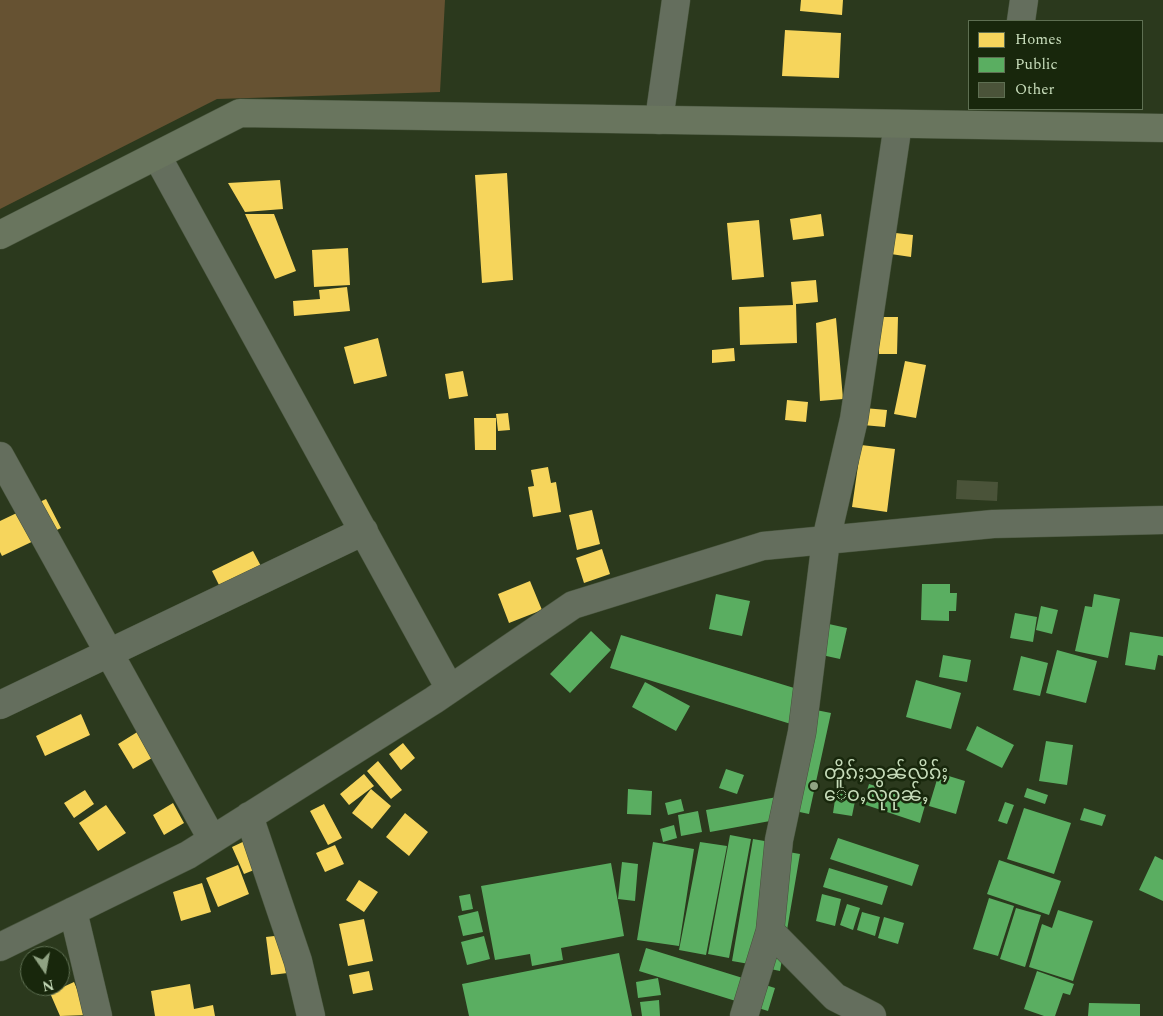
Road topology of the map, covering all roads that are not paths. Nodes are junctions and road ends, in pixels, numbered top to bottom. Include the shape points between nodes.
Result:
1 (676, 0) edge
2 (1024, 0) edge
3 (1021, 20) edge
4 (1005, 117) edge
5 (659, 120) junction
6 (898, 124) junction
7 (1163, 128) edge
8 (158, 156) junction
9 (0, 235) edge
10 (0, 456) edge
11 (1163, 520) edge
12 (364, 531) junction
13 (826, 540) junction
14 (108, 653) junction
15 (450, 689) junction
16 (0, 705) edge
17 (250, 816) junction
18 (212, 839) junction
19 (73, 911) junction
20 (770, 931) junction
21 (0, 947) edge
22 (98, 1016) edge
23 (311, 1016) edge
24 (744, 1016) edge
25 (872, 1016) edge

1 - 5 street
2 - 3 street
4 - 6 main road
4 - 7 main road
5 - 6 main road
5 - 8 main road via 240,114
6 - 13 street via 854,418
8 - 9 main road
8 - 12 street
10 - 14 street
11 - 13 street via 993,524
12 - 14 street
12 - 15 street
13 - 15 street via 763,546 573,605
13 - 20 street via 802,732 779,840
14 - 16 street
14 - 18 street
15 - 17 street
17 - 18 street
17 - 23 street via 298,961
18 - 19 street via 188,855
19 - 21 street
19 - 22 street
20 - 24 street
20 - 25 street via 835,997

